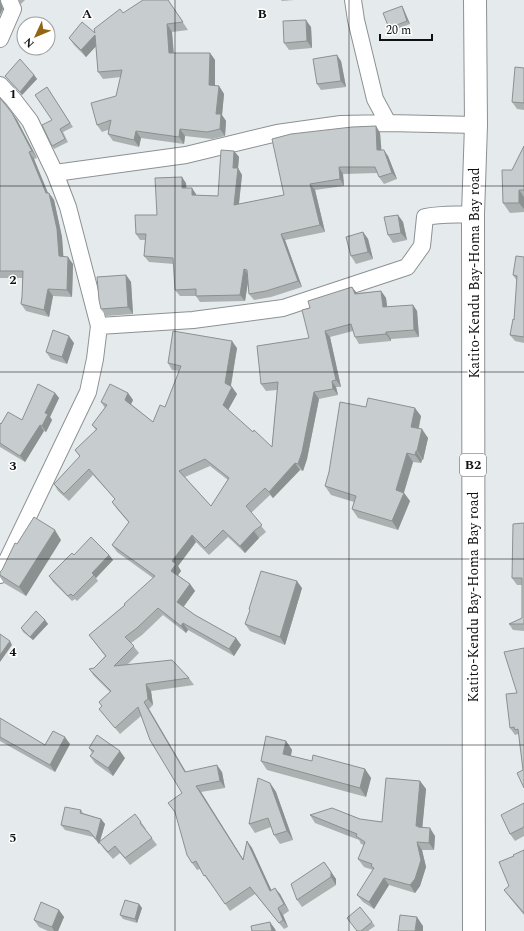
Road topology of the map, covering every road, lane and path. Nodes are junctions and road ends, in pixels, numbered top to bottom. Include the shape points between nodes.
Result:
1 (9, 0) edge
2 (353, 0) edge
3 (475, 0) edge
4 (0, 39) edge
5 (0, 85) edge
6 (388, 123) junction
7 (476, 125) junction
8 (55, 173) junction
9 (473, 214) junction
10 (99, 326) junction
11 (0, 575) edge
12 (474, 931) edge

1 - 4 street via 12,9
2 - 6 street via 375,99
3 - 7 highway, Katito-Kendu Bay-Homa Bay road / B2
5 - 8 street via 30,121
6 - 7 street
6 - 8 street via 341,124 277,133 186,155
7 - 9 highway, Katito-Kendu Bay-Homa Bay road / B2
8 - 10 street via 68,207
9 - 10 street via 425,217 422,246 407,267 283,308 193,320
9 - 12 highway, Katito-Kendu Bay-Homa Bay road / B2
10 - 11 street via 88,392

